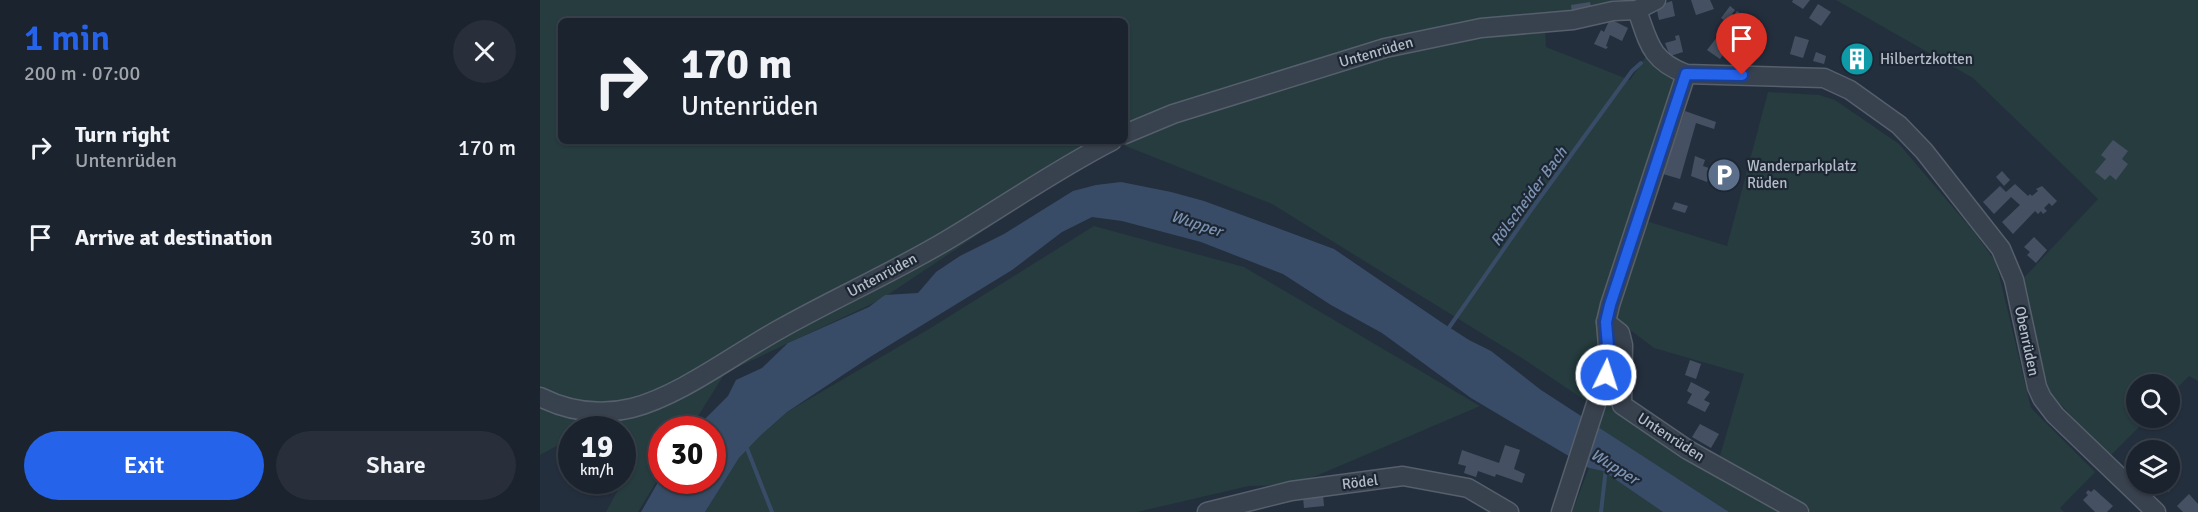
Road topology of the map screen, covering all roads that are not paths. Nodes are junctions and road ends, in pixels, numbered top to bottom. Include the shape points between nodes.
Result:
1 (1656, 0) edge
2 (1637, 10) junction
3 (1686, 74) junction
4 (1128, 133) edge
5 (1106, 144) edge
6 (1606, 322) junction
7 (540, 397) edge
8 (1207, 512) edge
9 (1509, 512) edge
10 (1561, 512) edge
11 (1799, 512) edge
12 (2156, 512) edge

1 - 2 street, Untenrüden
2 - 3 street via 1656,56
2 - 4 street, Untenrüden via 1473,29 1385,48 1173,114
3 - 6 street
3 - 12 street, Obenrüden via 1824,78 1840,84 1899,125 1924,150 1995,240 2007,262 2042,398
5 - 7 street, Untenrüden via 1059,169 948,240 648,403 620,411 588,413
6 - 10 street via 1609,359
6 - 11 street, Untenrüden via 1620,333 1623,345 1622,405 1688,450
8 - 9 street, Rödel via 1291,491 1403,476 1468,488

